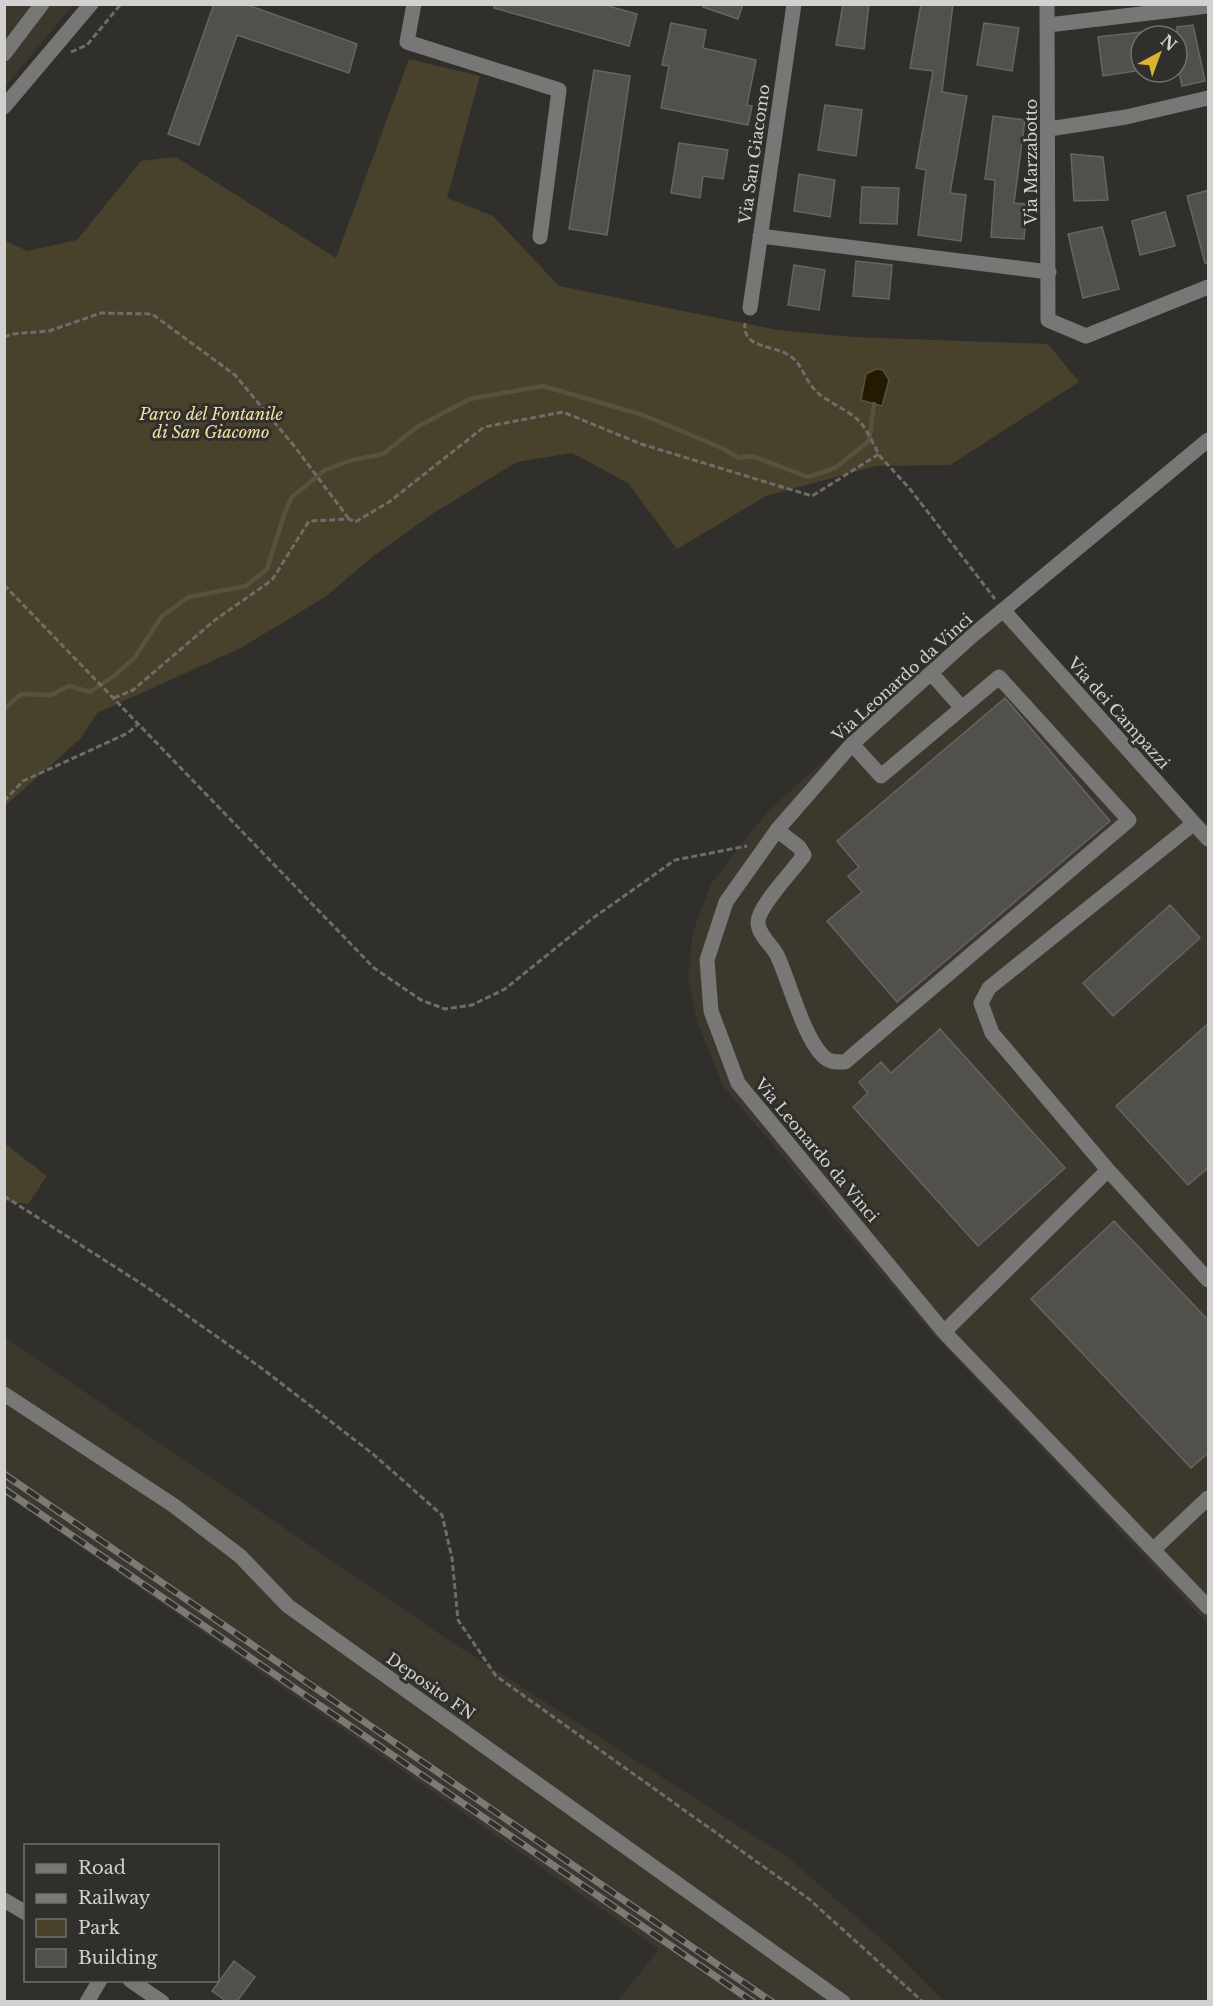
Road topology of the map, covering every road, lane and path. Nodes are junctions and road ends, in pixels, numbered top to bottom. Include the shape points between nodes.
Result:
1 (42, 4) edge
2 (414, 4) edge
3 (794, 4) edge
4 (1047, 4) edge
5 (85, 6) edge
6 (1209, 6) edge
7 (1047, 24) junction
8 (4, 54) edge
9 (1209, 98) edge
10 (4, 107) edge
11 (1049, 129) junction
12 (760, 236) junction
13 (540, 237) dead end
14 (1049, 272) junction
15 (1209, 287) edge
16 (750, 308) joint
17 (4, 337) edge
18 (1209, 440) edge
19 (879, 454) junction
20 (349, 519) junction
21 (4, 585) edge
22 (1003, 610) junction
23 (931, 673) junction
24 (114, 698) junction
25 (962, 708) junction
26 (137, 725) junction
27 (852, 744) junction
28 (4, 801) edge
29 (1193, 824) junction
30 (777, 830) junction
31 (1209, 839) edge
32 (766, 843) junction
33 (1108, 1170) junction
34 (4, 1196) edge
35 (1209, 1280) edge
36 (944, 1332) junction
37 (4, 1394) edge
38 (1209, 1498) edge
39 (1154, 1549) junction
40 (1209, 1607) edge
41 (4, 1900) edge
42 (24, 1912) edge
43 (99, 1982) edge
44 (133, 1982) edge
45 (87, 2001) edge
46 (162, 2001) edge
47 (843, 2001) edge
48 (923, 2001) edge

1 - 8 street
2 - 13 street via 407,42 559,90
3 - 12 street, Via San Giacomo
4 - 7 street, Via Marzabotto
5 - 10 street
6 - 7 street
7 - 11 street, Via Marzabotto
9 - 11 street
11 - 14 street, Via Marzabotto
12 - 14 street
12 - 16 street, Via San Giacomo
14 - 15 street, Via Marzabotto via 1048,320 1086,336
16 - 19 path via 744,332 749,340 789,355 816,392 860,422
17 - 20 path via 50,331 101,313 152,314 235,375
18 - 22 street, Via Leonardo da Vinci
19 - 20 path via 812,496 641,444 562,412 484,427 389,502 355,522
19 - 22 path
20 - 24 path via 309,521 272,580 215,620 133,690
21 - 24 path
22 - 23 street, Via Leonardo da Vinci
22 - 29 street, Via dei Campazzi
23 - 25 street
23 - 27 street, Via Leonardo da Vinci
24 - 26 path
25 - 27 street via 881,776
25 - 30 street via 999,677 1129,820 845,1062 832,1062 822,1055 776,953 758,923 761,911 804,855
26 - 28 path via 128,733 23,781
26 - 32 path via 374,968 421,1000 445,1009 472,1005 505,989 593,918 675,860
27 - 30 street, Via Leonardo da Vinci
29 - 31 street, Via dei Campazzi
29 - 33 street via 989,988 981,1003 992,1033
30 - 32 street, Via Leonardo da Vinci
32 - 36 street, Via Leonardo da Vinci via 726,902 710,950 707,960 711,1011 738,1083
33 - 35 street
33 - 36 street
34 - 48 path via 145,1286 374,1454 442,1515 452,1558 458,1620 496,1676 809,1899
36 - 39 street, Via Leonardo da Vinci
37 - 47 street, Deposito FN via 172,1505 240,1556 288,1606
38 - 39 street
39 - 40 street, Via Leonardo da Vinci
41 - 42 street
43 - 45 street
44 - 46 street

